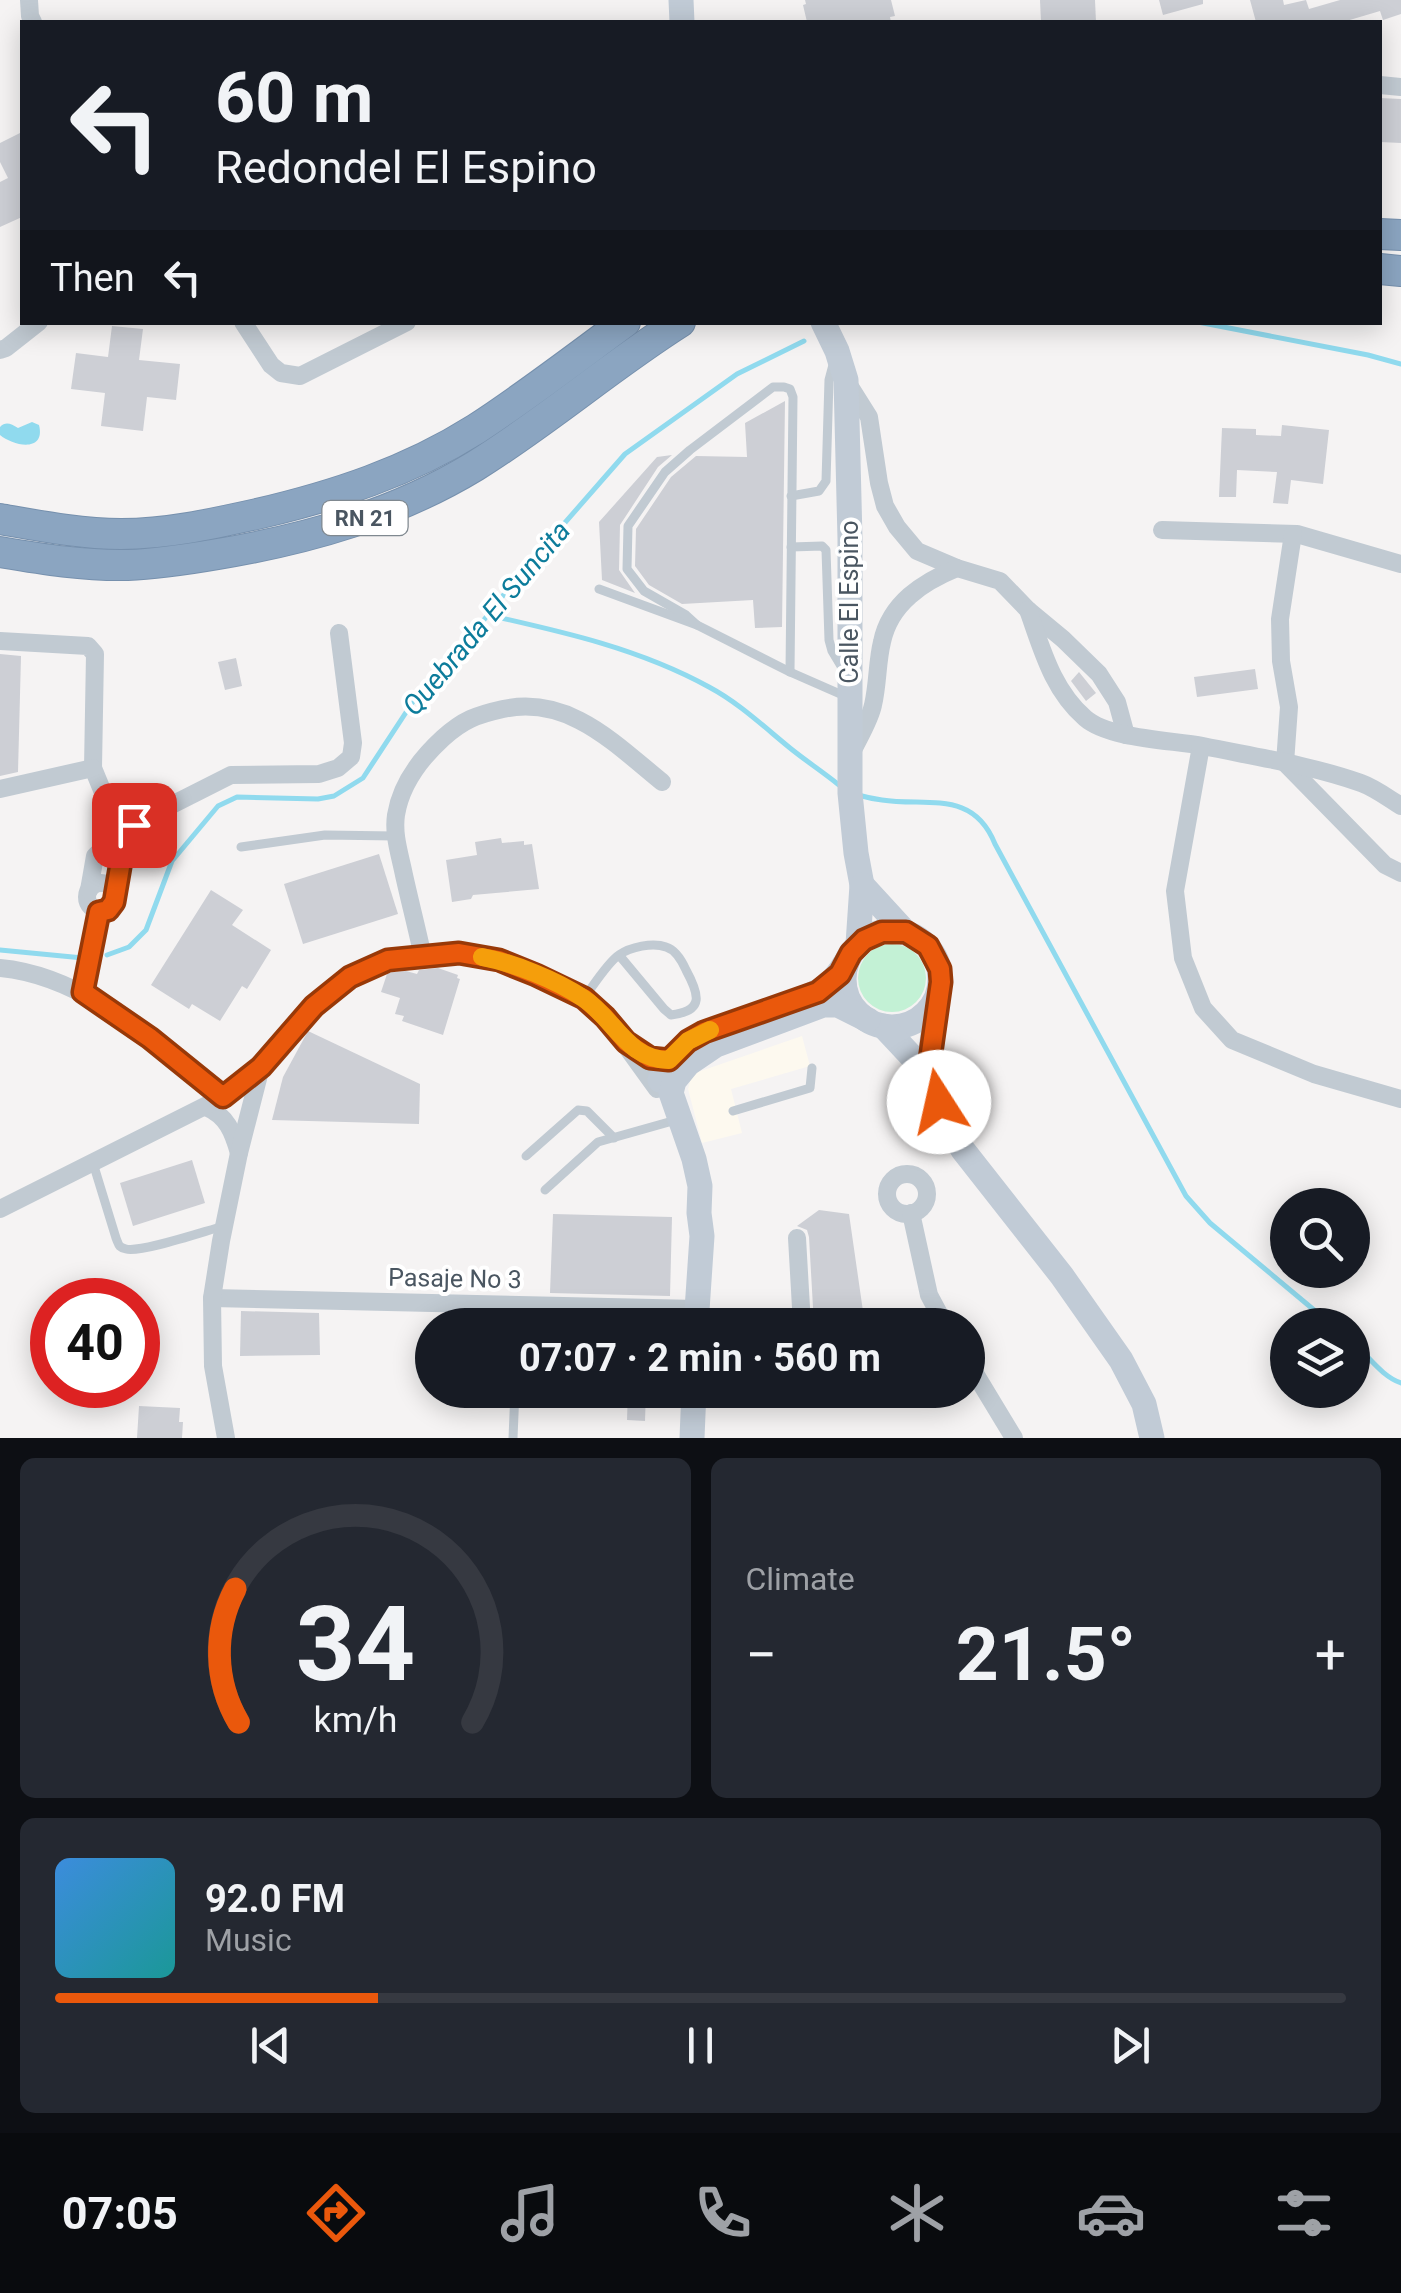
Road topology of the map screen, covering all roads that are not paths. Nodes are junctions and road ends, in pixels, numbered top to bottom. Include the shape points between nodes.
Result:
1 (36, 325) edge
2 (245, 325) edge
3 (402, 325) edge
4 (621, 325) edge
5 (676, 325) edge
6 (824, 325) edge
7 (0, 350) edge
8 (837, 350) junction
9 (846, 380) junction
10 (791, 496) junction
11 (0, 519) edge
12 (1162, 530) dead end
13 (1293, 534) junction
14 (791, 546) junction
15 (0, 552) edge
16 (0, 561) edge
17 (59, 562) junction
18 (1401, 564) edge
19 (958, 568) junction
20 (600, 589) dead end
21 (1028, 610) junction
22 (697, 625) junction
23 (339, 633) dead end
24 (0, 641) edge
25 (790, 672) junction
26 (849, 688) junction
27 (1126, 735) junction
28 (1201, 746) junction
29 (852, 753) junction
30 (1285, 763) junction
31 (93, 768) junction
32 (662, 782) dead end
33 (0, 789) edge
34 (1401, 806) edge
35 (113, 817) junction
36 (134, 824) junction
37 (395, 836) junction
38 (117, 843) junction
39 (241, 847) dead end
40 (1401, 872) edge
41 (862, 885) junction
42 (88, 890) junction
43 (114, 893) junction
44 (99, 912) junction
45 (906, 932) junction
46 (855, 949) junction
47 (619, 955) junction
48 (423, 956) junction
49 (0, 968) edge
50 (83, 992) junction
51 (938, 994) junction
52 (584, 998) junction
53 (876, 1023) junction
54 (626, 1042) junction
55 (676, 1065) junction
56 (261, 1067) junction
57 (812, 1068) dead end
58 (928, 1074) junction
59 (657, 1088) junction
60 (223, 1097) junction
61 (1401, 1099) edge
62 (206, 1108) junction
63 (733, 1111) dead end
64 (683, 1124) junction
65 (614, 1138) junction
66 (239, 1153) junction
67 (526, 1156) dead end
68 (93, 1163) junction
69 (545, 1190) dead end
70 (0, 1209) edge
71 (911, 1213) dead end
72 (224, 1226) junction
73 (797, 1238) dead end
74 (212, 1298) junction
75 (532, 1305) junction
76 (531, 1308) edge
77 (573, 1308) edge
78 (697, 1308) edge
79 (801, 1308) edge
80 (935, 1308) edge
81 (985, 1390) edge
82 (514, 1408) edge
83 (693, 1408) edge
84 (226, 1438) edge
85 (513, 1438) edge
86 (692, 1438) edge
87 (1014, 1438) edge
88 (1152, 1438) edge

1 - 7 street
2 - 3 street via 271,365 300,376
4 - 11 highway, RN 21 via 476,428 392,474 327,497 228,521 121,534
5 - 17 highway, RN 21 via 535,426 406,503 236,551 128,565
6 - 8 street, Calle El Espino
8 - 9 street, Calle El Espino
8 - 10 lane via 828,380 826,481 819,491
9 - 19 street via 869,417 879,483 896,527 917,550
9 - 26 street, Calle El Espino
10 - 14 lane
10 - 22 lane via 793,398 784,386 665,472 628,526 628,569 644,590
12 - 13 street
13 - 18 street
13 - 30 street via 1280,620
14 - 25 lane
14 - 26 lane via 826,550 830,640
15 - 17 highway, RN 21
16 - 17 lane
19 - 21 street via 1000,581
19 - 29 street via 911,592 893,616 882,638 873,708
20 - 22 lane
21 - 27 street via 1100,674
21 - 27 street via 1068,701 1089,722
22 - 25 lane
23 - 36 street via 351,758 319,774 231,775
24 - 31 street via 88,646 95,654
25 - 26 lane
26 - 29 street, Calle El Espino
27 - 28 street
28 - 30 street
28 - 61 street via 1175,891 1183,958 1202,1008 1232,1040 1314,1074
29 - 41 street, Calle El Espino via 852,824
30 - 34 street via 1364,784
30 - 40 street via 1384,865
31 - 33 street
31 - 35 street
32 - 37 street via 583,720 542,706 514,706 459,723 434,746 408,776
35 - 36 street
35 - 38 street via 105,832
36 - 38 street via 134,835
37 - 39 lane via 325,835
37 - 48 street
38 - 42 street via 95,856
38 - 43 street
41 - 45 street
41 - 46 street, Calle El Espino
42 - 43 street via 105,884
42 - 44 street via 88,904
43 - 44 street via 112,906
44 - 50 street
45 - 46 street via 882,932
45 - 51 street via 936,956
46 - 53 street via 844,975 846,992 854,1008
46 - 55 street via 818,992 704,1032 688,1041
47 - 47 lane via 646,945 667,947 696,988 692,1009 672,1015
47 - 52 lane
48 - 52 street via 499,960
48 - 56 street via 388,960 350,977 314,1006
49 - 50 street
50 - 60 street
51 - 53 street via 917,1020
51 - 58 street
52 - 54 street
53 - 55 street via 838,1004 823,1005 802,1021 716,1045
53 - 58 street
54 - 55 street
54 - 59 street
55 - 59 street
55 - 64 street via 672,1093
56 - 60 street
56 - 66 street
57 - 63 lane via 810,1088
58 - 88 street via 963,1150 1121,1360 1144,1404
59 - 64 street
60 - 62 street
62 - 66 street via 230,1126
62 - 68 street
64 - 65 lane
64 - 78 street via 700,1186
65 - 67 lane via 578,1110
65 - 69 lane via 598,1142
66 - 72 street
68 - 70 street
68 - 72 lane via 124,1249
71 - 80 street
72 - 74 street
73 - 79 street
74 - 75 street, Pasaje No 3
74 - 84 street via 213,1366
75 - 76 lane
75 - 77 street, Pasaje No 3
81 - 87 street
82 - 85 lane
83 - 86 street

